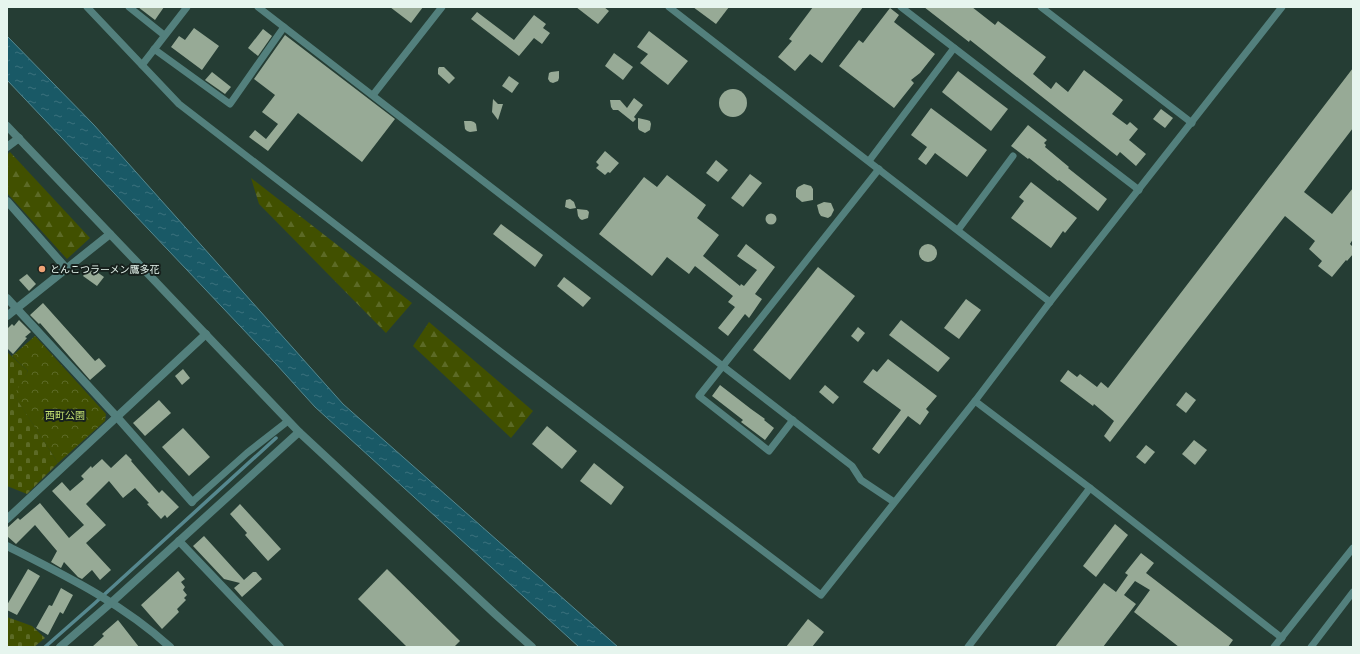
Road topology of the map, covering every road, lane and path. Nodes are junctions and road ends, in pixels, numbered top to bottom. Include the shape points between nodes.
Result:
1 (87, 7) edge
2 (129, 7) edge
3 (187, 7) edge
4 (258, 7) edge
5 (442, 7) edge
6 (669, 7) edge
7 (901, 7) edge
8 (1041, 7) edge
9 (1282, 7) edge
10 (284, 27) junction
11 (164, 36) junction
12 (954, 48) junction
13 (154, 49) junction
14 (142, 65) junction
15 (373, 95) junction
16 (1192, 123) junction
17 (7, 126) edge
18 (19, 138) junction
19 (7, 148) edge
20 (1013, 156) dead end
21 (869, 161) junction
22 (879, 169) junction
23 (1139, 190) junction
24 (7, 201) edge
25 (958, 230) junction
26 (110, 234) junction
27 (66, 268) junction
28 (7, 298) edge
29 (1050, 302) junction
30 (16, 308) junction
31 (7, 316) edge
32 (206, 334) junction
33 (722, 365) junction
34 (975, 401) junction
35 (117, 417) junction
36 (793, 420) junction
37 (288, 421) junction
38 (299, 432) junction
39 (1090, 488) junction
40 (192, 502) joint
41 (894, 502) junction
42 (7, 519) edge
43 (180, 541) junction
44 (7, 546) edge
45 (1353, 548) edge
46 (1353, 592) edge
47 (112, 602) junction
48 (1282, 638) junction
49 (60, 647) edge
50 (170, 647) edge
51 (280, 647) edge
52 (532, 647) edge
53 (968, 647) edge
54 (1274, 647) edge
55 (1311, 647) edge

1 - 14 lane
2 - 11 lane
3 - 11 lane
4 - 10 lane
5 - 15 lane
6 - 21 lane
7 - 12 lane
8 - 16 lane
9 - 16 lane
10 - 13 lane via 230,104
10 - 15 lane
11 - 13 lane
12 - 21 lane
12 - 23 lane
13 - 14 lane
14 - 41 lane via 179,104 821,595
15 - 33 lane
16 - 23 lane
17 - 18 street
18 - 19 street
18 - 26 street
20 - 25 lane
21 - 22 lane
22 - 25 lane
22 - 33 lane
23 - 29 lane
24 - 27 street
25 - 29 lane
26 - 27 street
26 - 32 street
27 - 30 street
28 - 30 street
29 - 34 lane
30 - 31 street
30 - 35 street
32 - 35 street
32 - 37 street
33 - 36 lane
33 - 36 lane via 699,396 769,451
34 - 39 lane
34 - 41 lane
35 - 40 street
35 - 42 street
36 - 41 lane via 852,466 861,480
37 - 38 street
37 - 40 lane
38 - 43 street
38 - 52 street
39 - 48 lane
39 - 53 lane
43 - 47 street
43 - 51 street
44 - 47 street
45 - 48 lane
46 - 55 lane
47 - 49 street
47 - 50 street
48 - 54 lane

